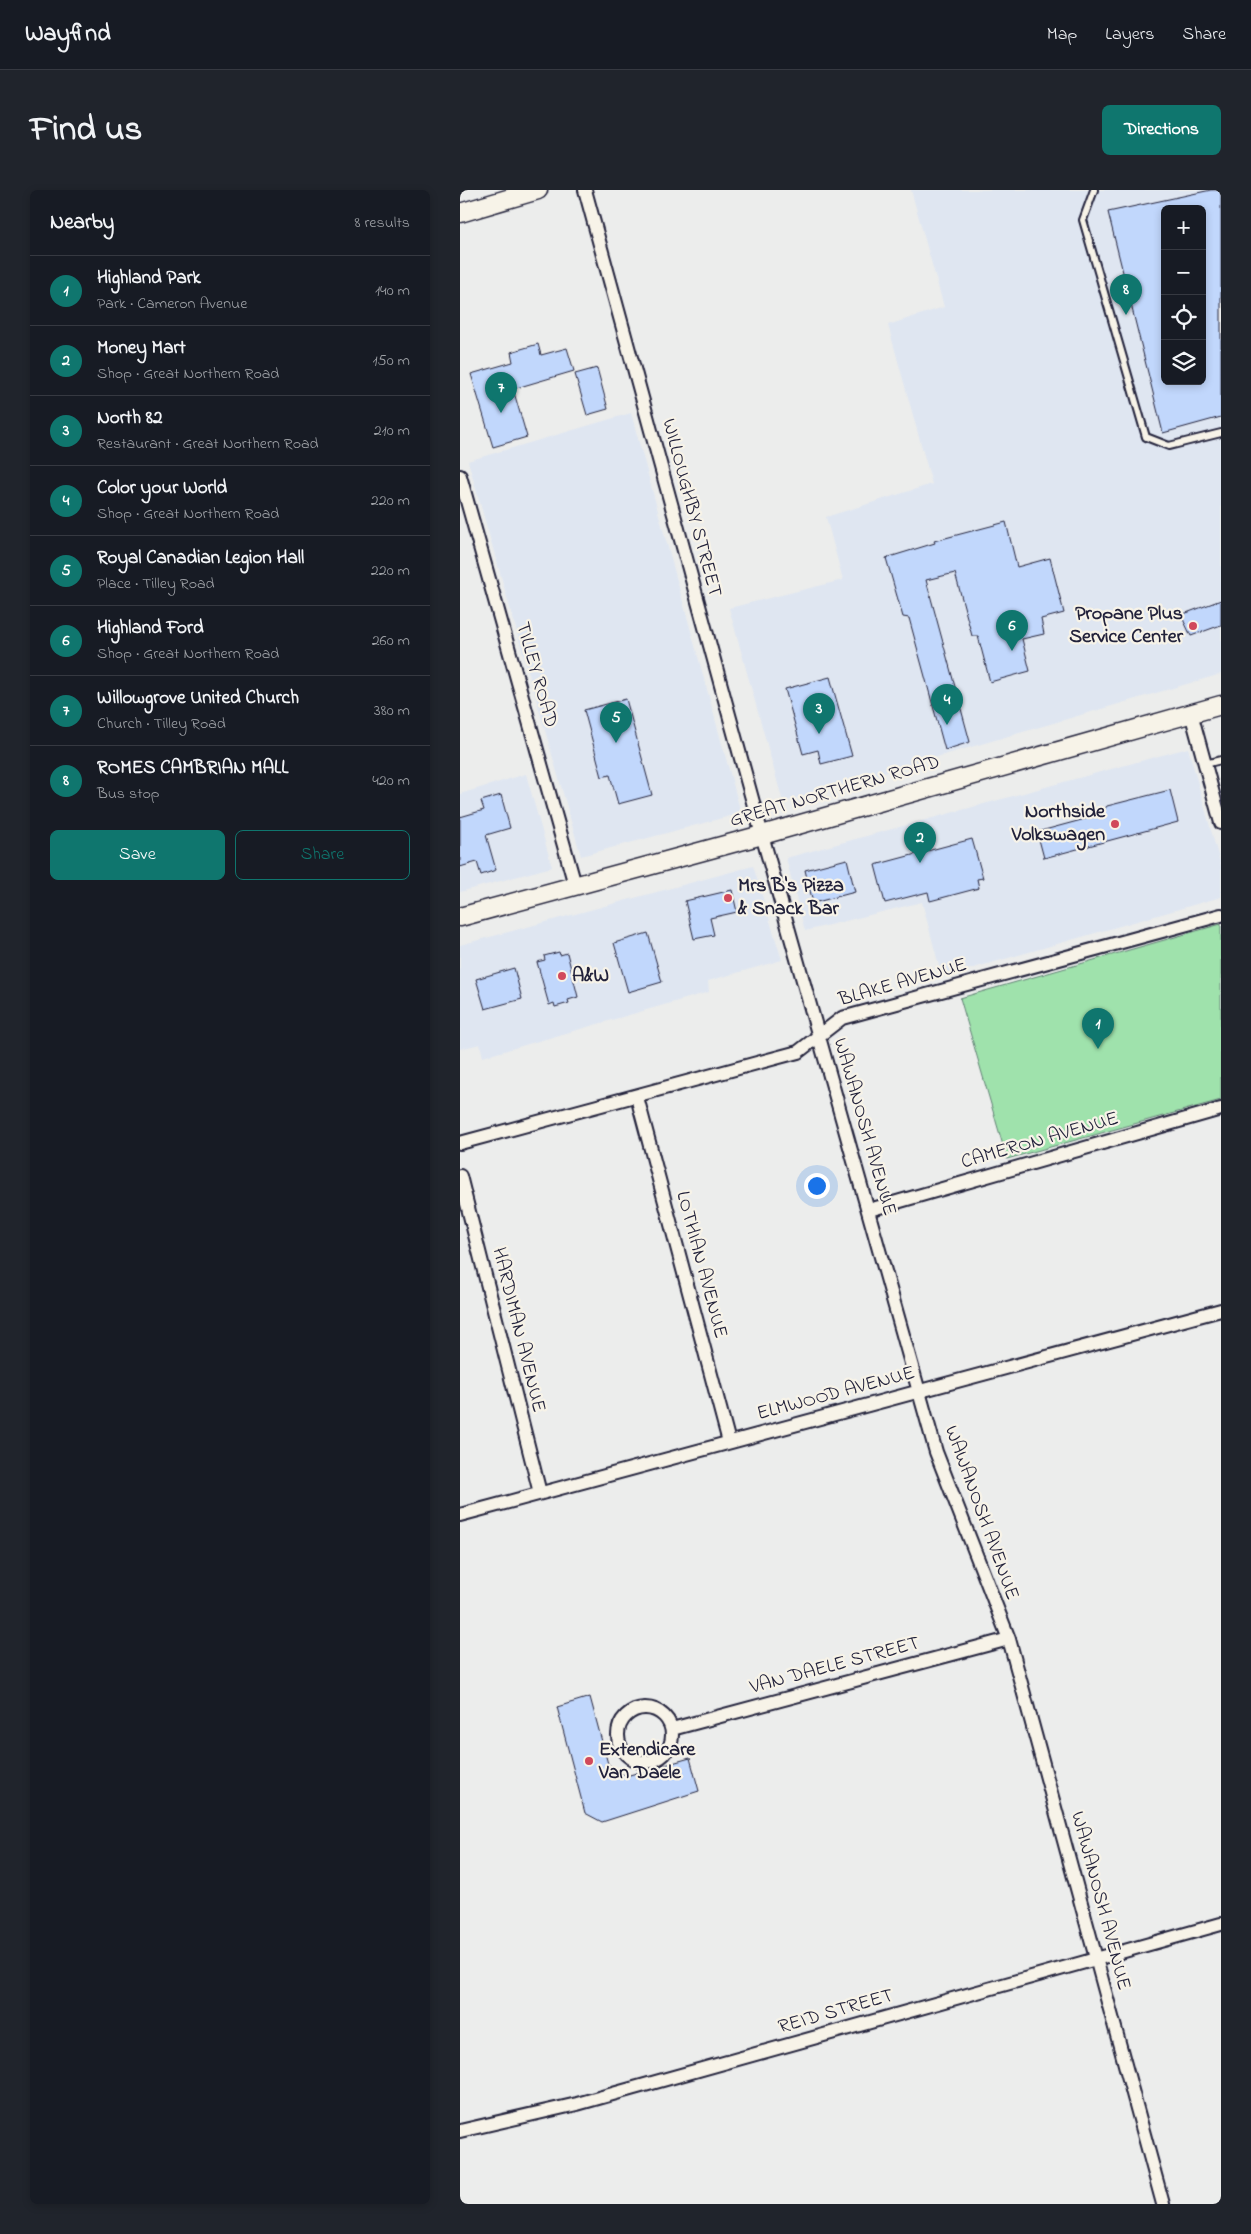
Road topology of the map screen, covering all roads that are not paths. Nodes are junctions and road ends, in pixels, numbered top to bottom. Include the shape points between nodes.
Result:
1 (538, 190) edge
2 (585, 190) edge
3 (1094, 190) edge
4 (460, 213) edge
5 (1221, 432) edge
6 (460, 476) edge
7 (1221, 705) edge
8 (1191, 713) junction
9 (1221, 760) edge
10 (1205, 764) junction
11 (1221, 822) edge
12 (762, 835) junction
13 (575, 885) junction
14 (1221, 915) edge
15 (460, 917) edge
16 (819, 1036) junction
17 (637, 1096) junction
18 (1221, 1109) edge
19 (460, 1143) edge
20 (460, 1176) edge
21 (868, 1210) junction
22 (1221, 1310) edge
23 (920, 1391) junction
24 (729, 1442) junction
25 (540, 1493) junction
26 (460, 1515) edge
27 (1008, 1639) junction
28 (672, 1729) junction
29 (1221, 1924) edge
30 (1096, 1958) junction
31 (460, 2131) edge
32 (1163, 2204) edge

1 - 4 main road
2 - 12 street, WILLOUGHBY STREET
3 - 5 lane via 1084,220 1146,437 1169,446
6 - 13 street, TILLEY ROAD
7 - 8 main road, GREAT NORTHERN ROAD
8 - 10 street
8 - 12 main road, GREAT NORTHERN ROAD
9 - 10 lane
10 - 11 street
12 - 13 main road, GREAT NORTHERN ROAD
12 - 16 street, WAWANOSH AVENUE
13 - 15 main road, GREAT NORTHERN ROAD
14 - 16 street, BLAKE AVENUE via 842,1018
16 - 17 street, BLAKE AVENUE via 798,1052
16 - 21 street, WAWANOSH AVENUE
17 - 19 street, BLAKE AVENUE
17 - 24 street, LOTHIAN AVENUE
18 - 21 street, CAMERON AVENUE
20 - 25 street, HARDIMAN AVENUE
21 - 23 street, WAWANOSH AVENUE
22 - 23 street, ELMWOOD AVENUE
23 - 24 street, ELMWOOD AVENUE
23 - 27 street, WAWANOSH AVENUE via 936,1452
24 - 25 street, ELMWOOD AVENUE
25 - 26 street, ELMWOOD AVENUE
27 - 28 street, VAN DAELE STREET
27 - 30 street, WAWANOSH AVENUE
28 - 28 street via 663,1714 637,1709 629,1713 619,1728 620,1746 632,1759 658,1760 670,1747
29 - 30 street, REID STREET
30 - 31 street, REID STREET via 578,2104
30 - 32 street, WAWANOSH AVENUE

